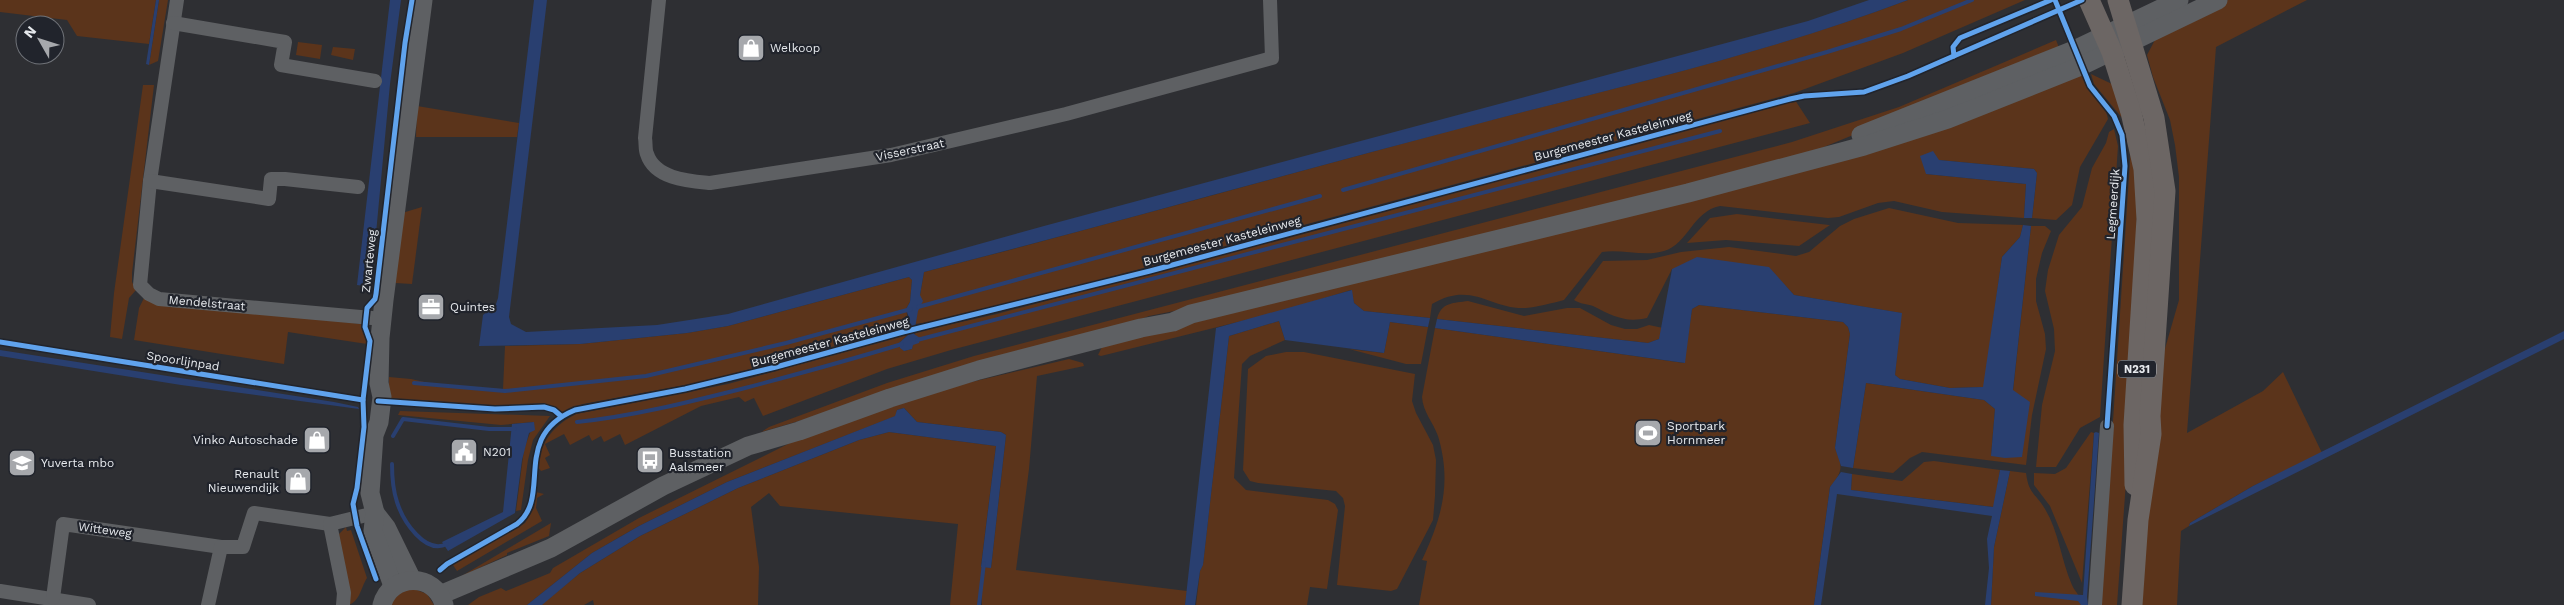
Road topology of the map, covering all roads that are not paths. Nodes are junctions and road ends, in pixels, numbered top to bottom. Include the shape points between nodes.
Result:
1 (177, 0) edge
2 (423, 0) edge
3 (659, 0) edge
4 (1270, 0) edge
5 (2090, 0) edge
6 (2118, 0) edge
7 (2179, 0) edge
8 (2218, 0) edge
9 (173, 23) junction
10 (2128, 34) junction
11 (2107, 43) junction
12 (375, 81) dead end
13 (150, 181) junction
14 (358, 187) dead end
15 (383, 319) junction
16 (2107, 426) dead end
17 (375, 514) junction
18 (2138, 520) junction
19 (330, 524) junction
20 (221, 547) junction
21 (412, 580) junction
22 (393, 586) junction
23 (0, 591) edge
24 (53, 598) junction
25 (444, 602) edge
26 (89, 605) edge
27 (208, 605) edge
28 (343, 605) edge
29 (382, 605) edge
30 (2095, 605) edge
31 (2132, 605) edge

1 - 9 street, Mendelstraat
2 - 15 main road, Zwarteweg
3 - 4 street, Visserstraat via 645,138 647,154 669,176 710,183 892,155 1066,114 1272,58
5 - 11 main road, N231
6 - 10 main road, N231
7 - 10 main road
8 - 10 main road
9 - 12 street via 285,42 281,64
9 - 13 street, Mendelstraat
10 - 11 main road
10 - 18 main road, N231 via 2154,118 2165,191 2151,434
11 - 18 main road, N231 via 2131,112 2144,169 2148,219 2134,425
11 - 25 main road via 1948,119 1864,146 1688,193 1190,314 1167,324 979,370 890,398 748,446 663,486
13 - 14 street via 269,199 271,179
13 - 15 street, Mendelstraat via 139,281 149,294 159,299
15 - 17 main road, Zwarteweg via 380,384 373,398 371,421 374,435 370,493
16 - 30 street
17 - 19 street, Witteweg
17 - 21 main road, Zwarteweg via 386,527
17 - 22 main road, Zwarteweg via 373,531
18 - 31 main road, N231
19 - 20 street, Witteweg via 254,513 243,547
19 - 28 street via 344,593
20 - 24 street, Witteweg via 63,524
20 - 27 street
21 - 22 main road
21 - 25 main road via 432,586
22 - 29 main road
23 - 24 street
24 - 26 street

